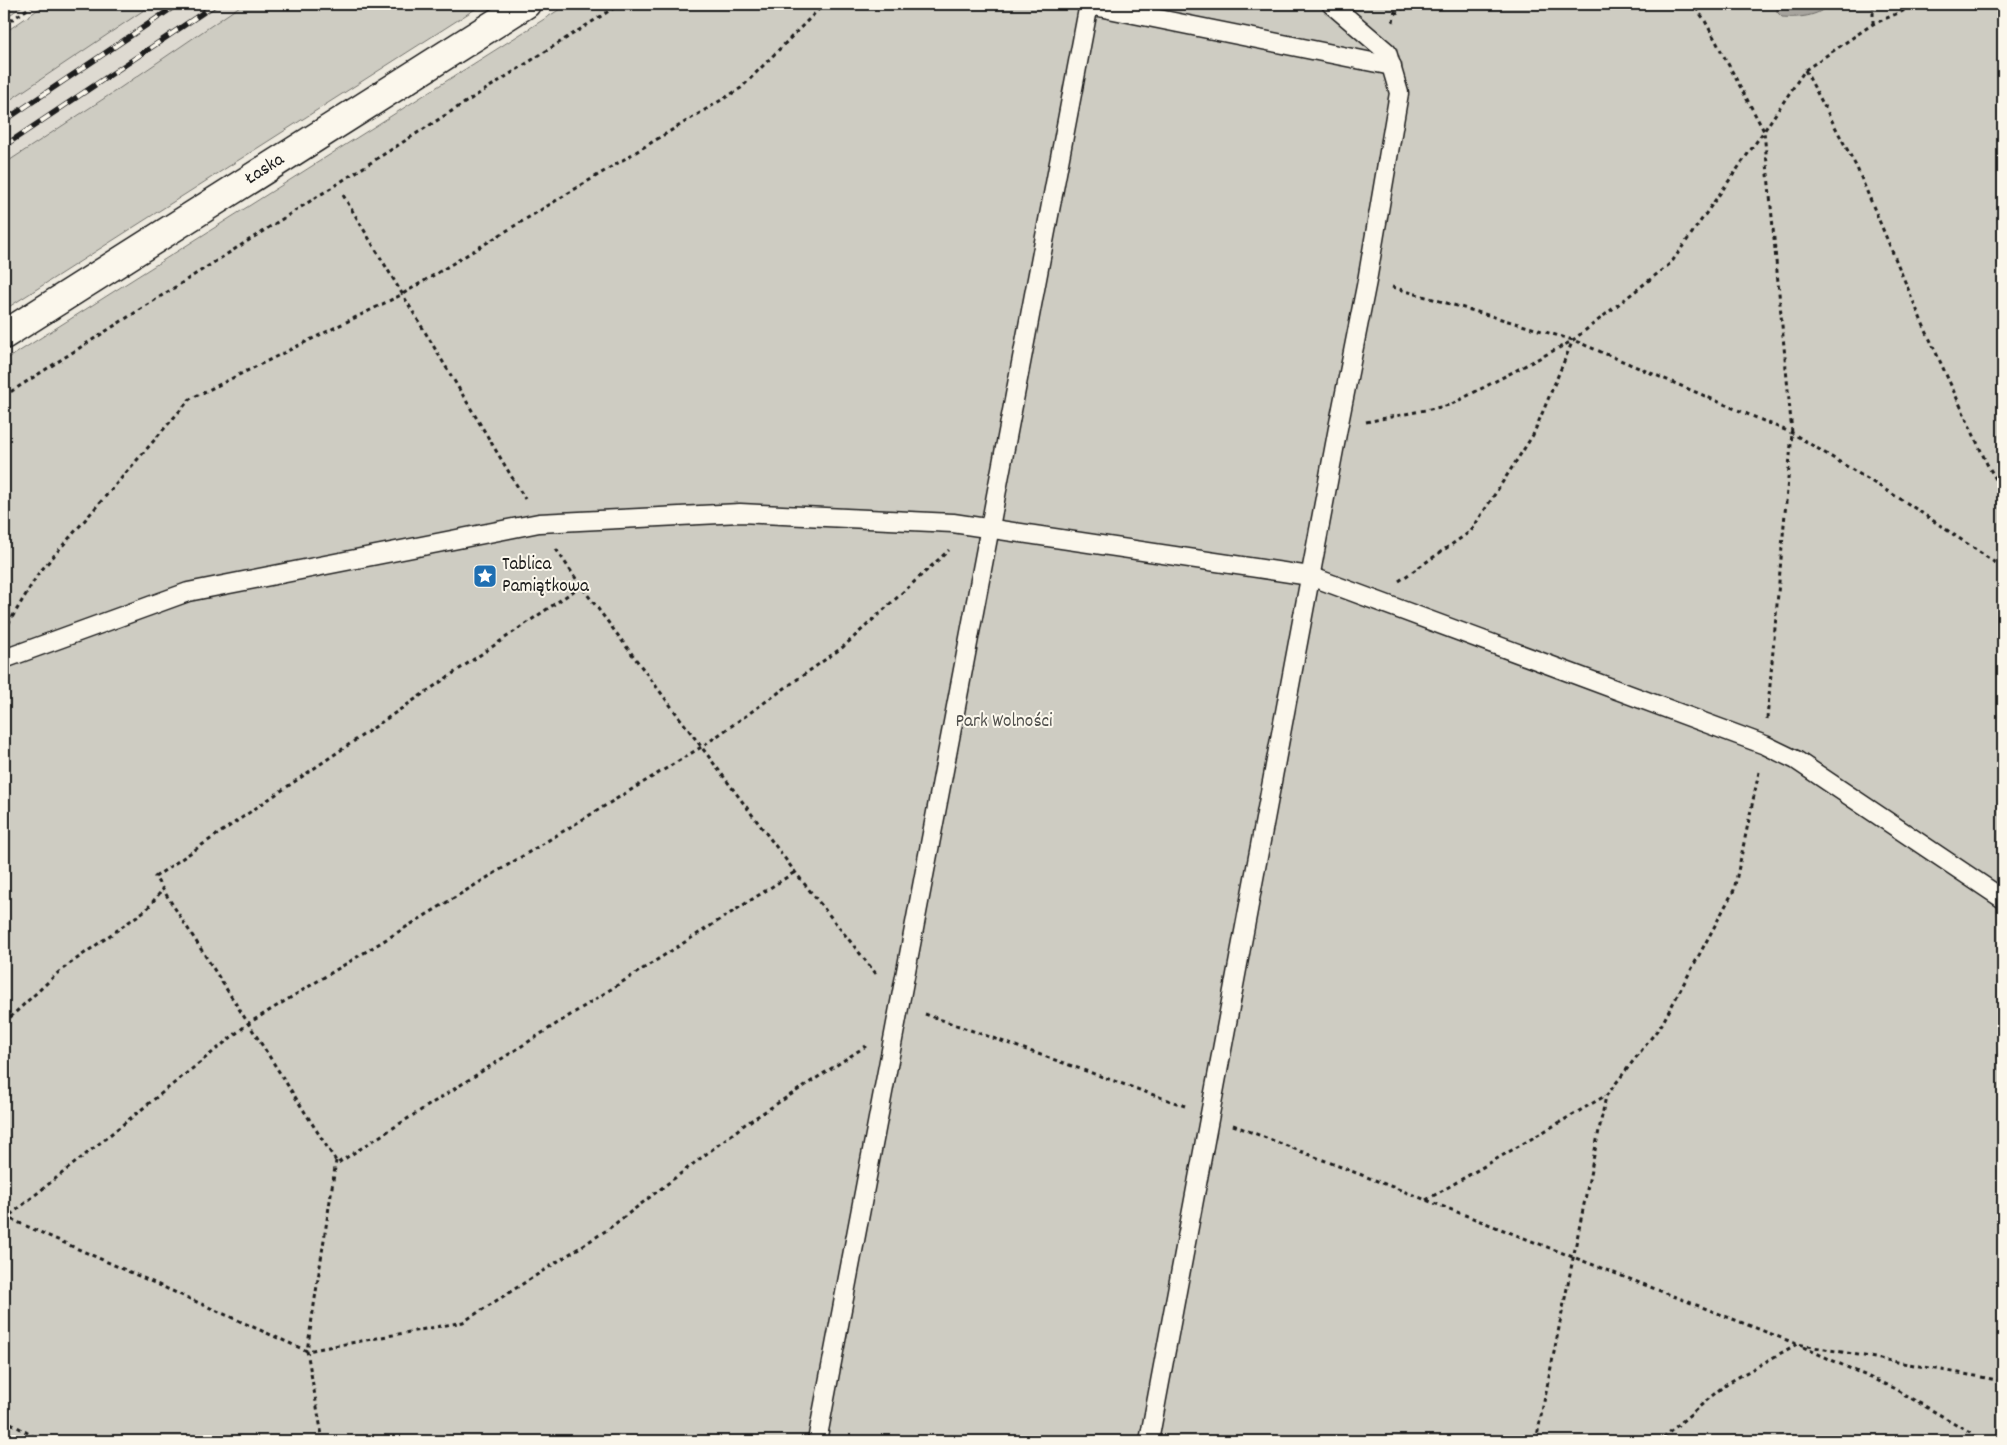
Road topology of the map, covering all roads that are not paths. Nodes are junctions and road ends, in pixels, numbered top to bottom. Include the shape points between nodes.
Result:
1 (526, 4) edge
2 (1089, 4) edge
3 (1331, 4) edge
4 (1392, 66) junction
5 (4, 335) edge
6 (984, 526) junction
7 (1310, 576) junction
8 (4, 659) edge
9 (2003, 899) edge
10 (817, 1441) edge
11 (1149, 1441) edge

1 - 5 main road, Łaska
2 - 4 lane
2 - 6 lane
3 - 4 lane via 1387,52
4 - 7 lane via 1399,93 1367,281
6 - 7 lane
6 - 8 lane via 740,513 540,523 188,592
6 - 10 lane via 896,1026
7 - 9 lane via 1765,745 1796,760
7 - 11 lane

